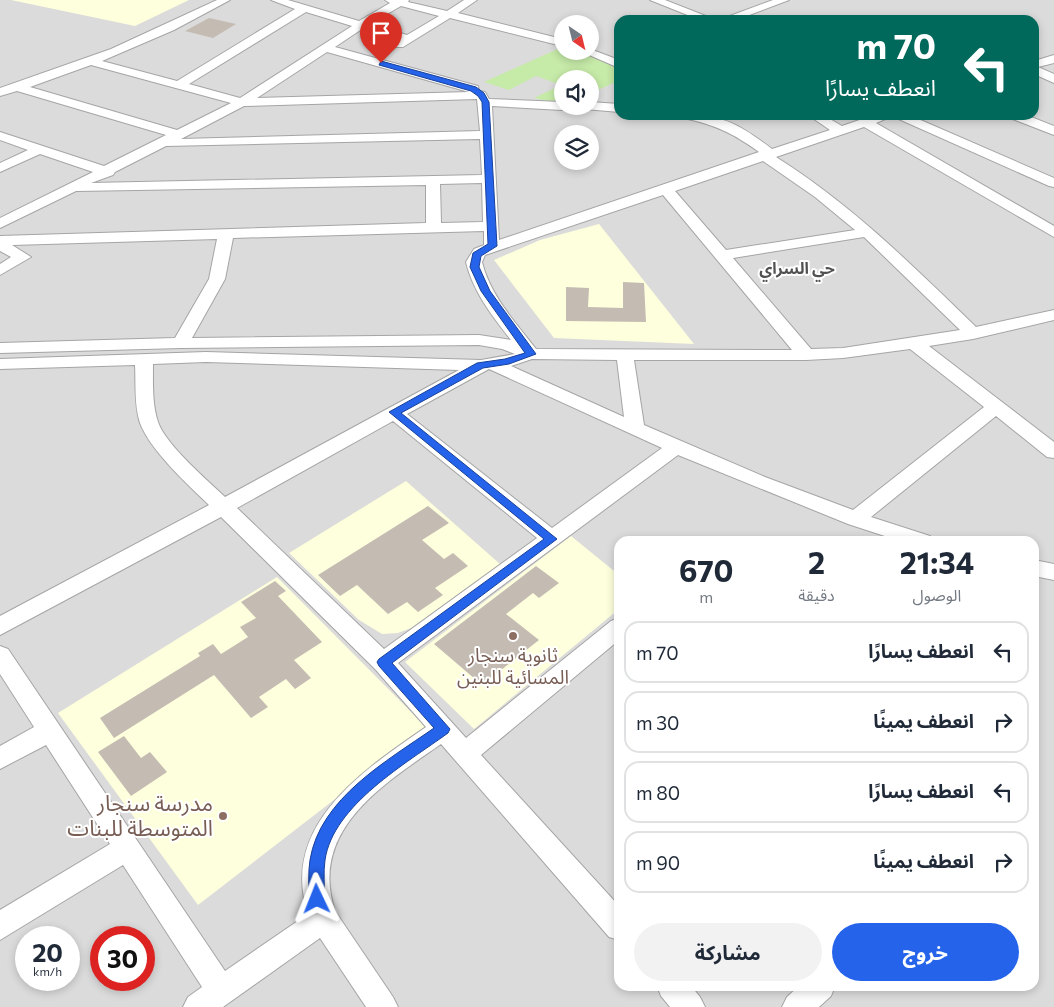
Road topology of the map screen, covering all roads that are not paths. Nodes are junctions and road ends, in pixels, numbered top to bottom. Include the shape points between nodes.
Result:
1 (203, 0) edge
2 (225, 0) edge
3 (276, 0) edge
4 (472, 0) edge
5 (656, 0) edge
6 (695, 0) edge
7 (784, 0) edge
8 (397, 1) edge
9 (674, 7) junction
10 (305, 8) junction
11 (692, 15) edge
12 (740, 15) edge
13 (447, 16) junction
14 (362, 24) junction
15 (409, 38) junction
16 (554, 41) edge
17 (326, 48) junction
18 (394, 48) dead end
19 (599, 56) edge
20 (1054, 59) edge
21 (90, 61) junction
22 (614, 62) edge
23 (1039, 64) edge
24 (1039, 69) edge
25 (1054, 78) edge
26 (0, 82) edge
27 (178, 85) junction
28 (17, 87) junction
29 (0, 92) edge
30 (483, 99) junction
31 (242, 102) junction
32 (554, 106) edge
33 (599, 107) edge
34 (614, 108) edge
35 (716, 120) edge
36 (823, 120) edge
37 (871, 120) edge
38 (909, 120) edge
39 (1027, 120) edge
40 (865, 122) junction
41 (840, 130) junction
42 (1054, 131) edge
43 (180, 135) junction
44 (486, 135) junction
45 (0, 136) edge
46 (165, 143) junction
47 (40, 150) junction
48 (766, 154) junction
49 (0, 168) edge
50 (108, 172) junction
51 (489, 179) junction
52 (432, 180) junction
53 (1054, 183) edge
54 (75, 188) junction
55 (665, 188) junction
56 (0, 224) edge
57 (491, 226) junction
58 (434, 227) junction
59 (868, 232) junction
60 (1054, 232) edge
61 (226, 234) junction
62 (0, 241) edge
63 (0, 245) edge
64 (492, 246) junction
65 (723, 255) junction
66 (0, 270) edge
67 (1054, 315) edge
68 (973, 334) junction
69 (491, 341) junction
70 (181, 343) junction
71 (915, 344) junction
72 (0, 348) edge
73 (531, 354) junction
74 (625, 355) junction
75 (806, 355) junction
76 (144, 358) junction
77 (0, 364) edge
78 (487, 364) junction
79 (995, 408) junction
80 (394, 412) junction
81 (635, 428) junction
82 (676, 447) junction
83 (1054, 452) edge
84 (223, 507) junction
85 (855, 519) junction
86 (907, 536) edge
87 (552, 539) junction
88 (1039, 569) edge
89 (1054, 572) edge
90 (0, 626) edge
91 (614, 631) edge
92 (0, 655) edge
93 (383, 662) junction
94 (443, 729) junction
95 (49, 731) junction
96 (465, 754) junction
97 (0, 758) edge
98 (128, 847) junction
99 (324, 919) junction
100 (614, 921) edge
101 (0, 926) edge
102 (221, 991) junction
103 (676, 991) edge
104 (815, 991) edge
105 (198, 1007) edge
106 (383, 1007) edge
107 (690, 1007) edge
108 (797, 1007) edge

1 - 26 street via 98,48
2 - 21 street via 161,32
3 - 10 street
4 - 13 street
5 - 9 street
6 - 9 street
7 - 12 street
8 - 13 street
8 - 14 street
9 - 11 street
10 - 14 street
10 - 27 street
13 - 15 street
13 - 16 street
14 - 15 street
14 - 17 street
15 - 18 street
17 - 30 street via 474,89
17 - 31 street
19 - 22 street
20 - 23 street
21 - 27 street
21 - 28 street
24 - 25 street
27 - 31 street
28 - 29 street
28 - 43 street
30 - 31 street
30 - 32 street via 523,106
30 - 44 street
31 - 43 street
33 - 34 street
35 - 48 street
36 - 41 street
37 - 40 street
38 - 53 street
39 - 42 street
40 - 41 street
40 - 60 street
41 - 48 street
43 - 46 street
44 - 46 street
44 - 51 street
45 - 47 street
46 - 50 street
47 - 49 street
47 - 50 street
48 - 55 street
48 - 59 street
50 - 54 street
51 - 52 street
51 - 57 street
52 - 54 street
52 - 58 street
54 - 56 street
55 - 64 street
55 - 65 street
57 - 58 street
57 - 64 street
58 - 61 street
59 - 65 street
59 - 68 street
61 - 62 street
61 - 70 street via 217,279
63 - 66 street via 23,257
64 - 73 street via 476,254 474,267 486,291
65 - 75 street
67 - 68 street
68 - 71 street
69 - 70 street
69 - 73 street
69 - 78 street via 504,352 501,359
70 - 72 street
71 - 75 street
71 - 79 street
73 - 74 street
73 - 78 street
74 - 75 street
74 - 81 street
76 - 77 street
76 - 78 street via 206,356
76 - 84 street via 145,401 155,434 185,470
78 - 80 street
78 - 81 street
79 - 83 street
79 - 85 street
80 - 84 street
80 - 87 street
81 - 82 street
82 - 85 street
82 - 87 street
84 - 90 street
84 - 93 street
85 - 86 street
87 - 93 street
88 - 89 street
91 - 96 street
92 - 95 street
93 - 94 street
94 - 96 street
94 - 99 street via 366,785 336,817 317,860 317,899
95 - 97 street
95 - 98 street
96 - 100 street
98 - 101 street
98 - 102 street
99 - 102 street
99 - 106 street
102 - 105 street
103 - 107 street
104 - 108 street

